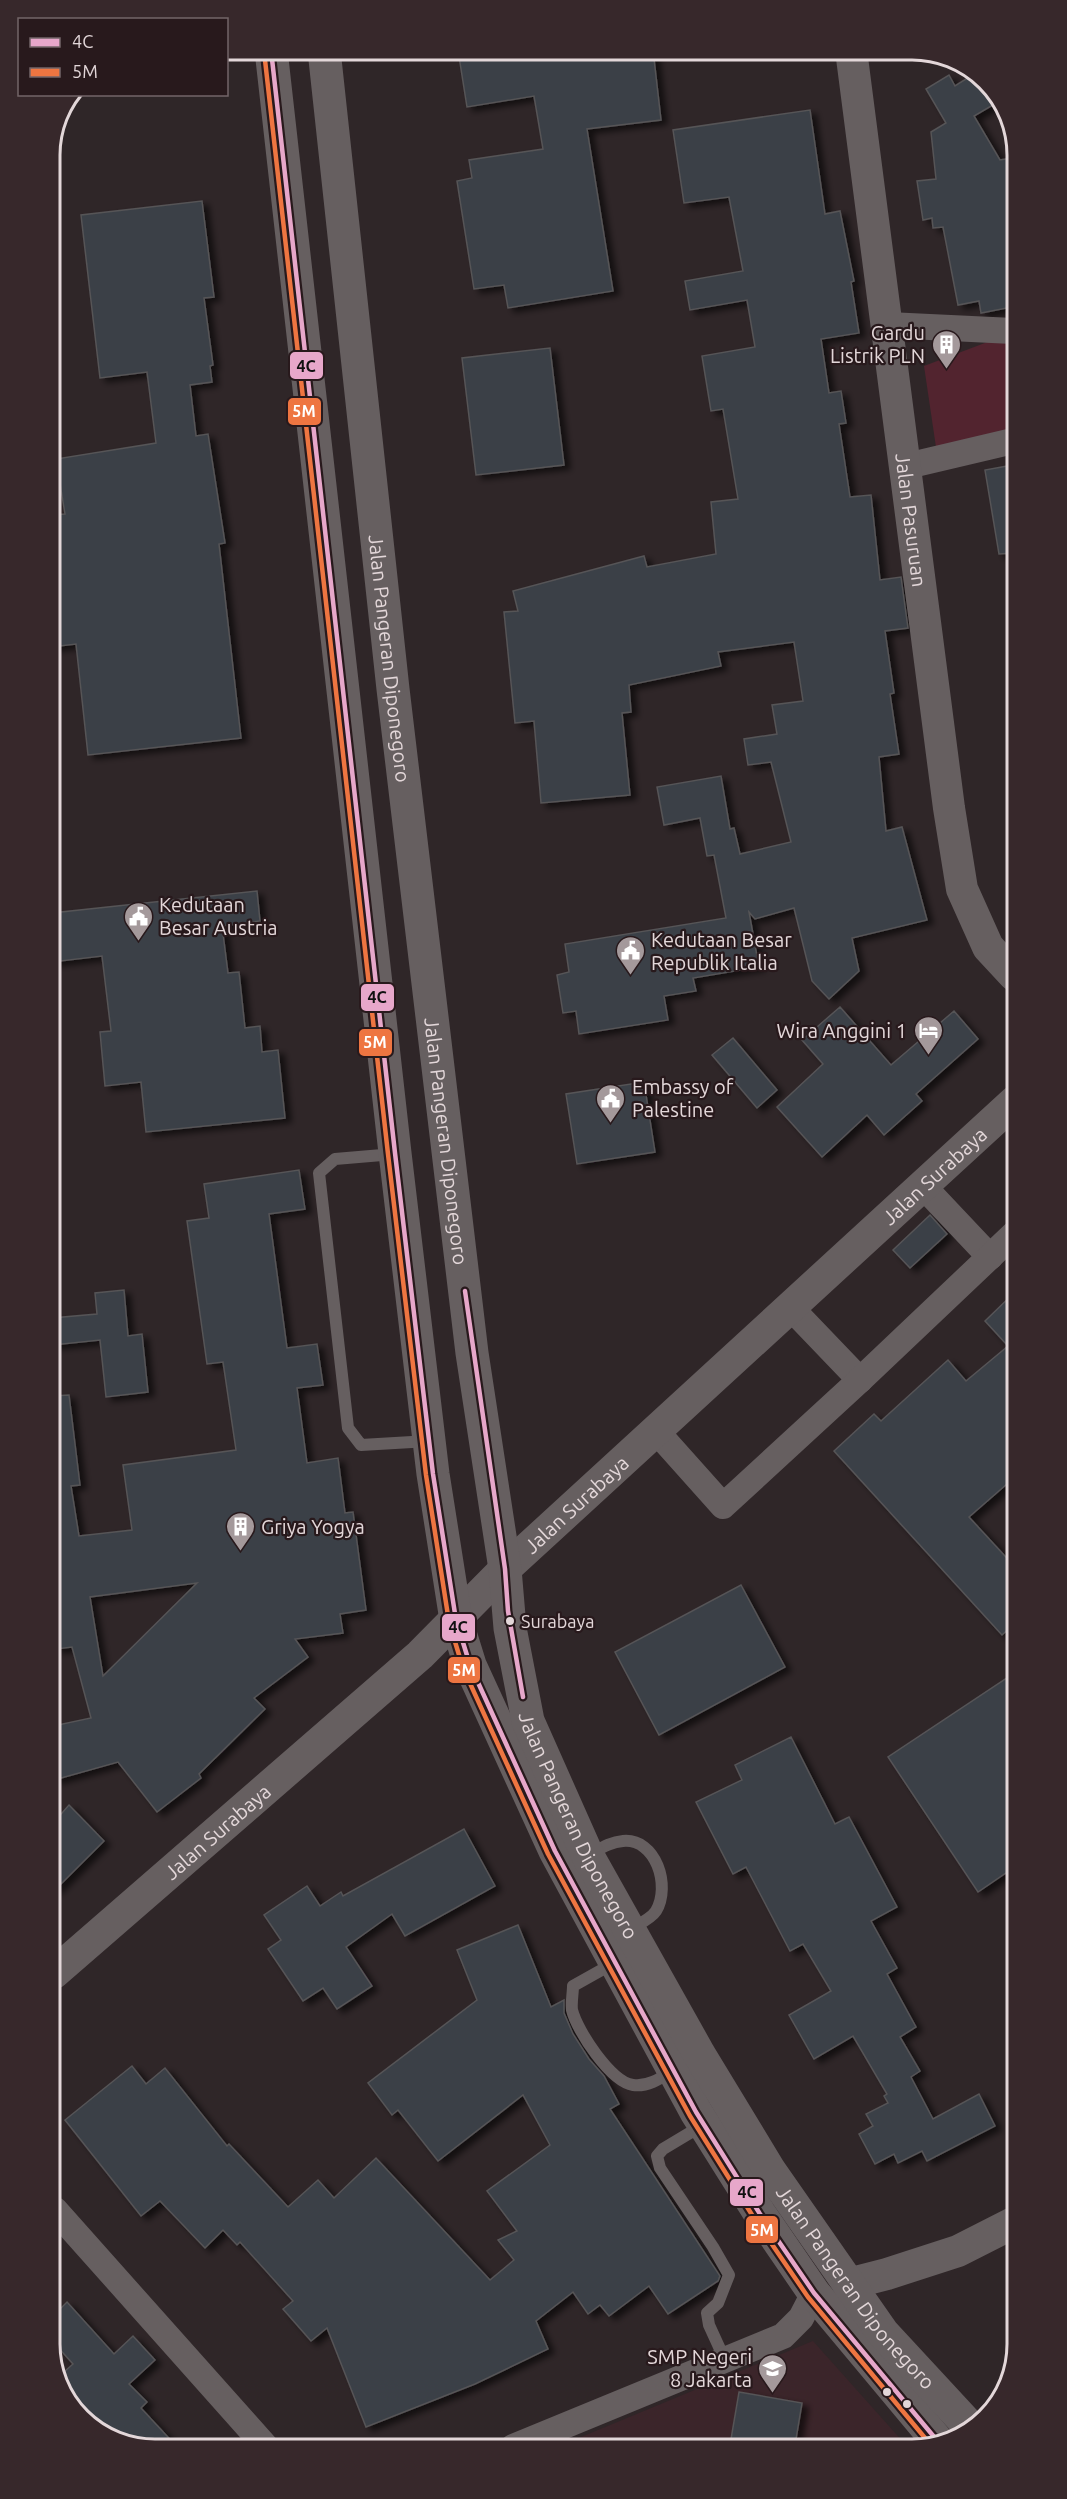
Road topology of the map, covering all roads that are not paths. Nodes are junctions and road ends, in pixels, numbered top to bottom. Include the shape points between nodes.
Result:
1 (272, 60) edge
2 (325, 60) edge
3 (857, 60) edge
4 (888, 325) junction
5 (1007, 331) edge
6 (1007, 442) edge
7 (907, 466) junction
8 (393, 688) junction
9 (344, 707) junction
10 (1007, 967) edge
11 (1007, 1108) edge
12 (396, 1153) junction
13 (923, 1186) junction
14 (1007, 1241) edge
15 (990, 1257) junction
16 (791, 1308) junction
17 (852, 1372) junction
18 (656, 1431) junction
19 (430, 1441) junction
20 (505, 1569) junction
21 (456, 1620) junction
22 (588, 1856) junction
23 (629, 1930) junction
24 (615, 1962) junction
25 (60, 1968) edge
26 (686, 2062) junction
27 (704, 2124) junction
28 (60, 2216) edge
29 (1007, 2226) edge
30 (848, 2284) junction
31 (814, 2293) junction
32 (725, 2360) junction
33 (966, 2422) edge
34 (933, 2437) edge
35 (259, 2439) edge
36 (532, 2439) edge

1 - 9 main road, Jalan Pangeran Diponegoro
2 - 8 main road, Jalan Pangeran Diponegoro
3 - 4 street, Jalan Pasuruan
4 - 5 street
4 - 7 street, Jalan Pasuruan
6 - 7 street
7 - 10 street, Jalan Pasuruan via 962,889 988,946
8 - 9 main road via 388,709 379,716 368,719
8 - 20 main road, Jalan Pangeran Diponegoro via 472,1353
9 - 12 main road, Jalan Pangeran Diponegoro
11 - 13 street, Jalan Surabaya
12 - 19 main road, Jalan Pangeran Diponegoro
12 - 19 lane via 335,1159 319,1173 348,1428 361,1445
13 - 15 street
13 - 16 street, Jalan Surabaya
14 - 15 street
15 - 17 street
16 - 17 street
16 - 18 street, Jalan Surabaya
17 - 18 street via 723,1506
18 - 20 street, Jalan Surabaya
19 - 21 main road, Jalan Pangeran Diponegoro
20 - 21 street, Jalan Surabaya
20 - 22 main road, Jalan Pangeran Diponegoro via 510,1628 528,1721
21 - 24 main road, Jalan Pangeran Diponegoro via 470,1665 555,1851
21 - 25 street, Jalan Surabaya
22 - 23 main road, Jalan Pangeran Diponegoro
22 - 23 lane via 624,1841 640,1843 655,1858 661,1880 655,1912
23 - 26 main road, Jalan Pangeran Diponegoro
24 - 26 main road, Jalan Pangeran Diponegoro
24 - 26 lane via 573,1986 572,2009 597,2055 618,2079 634,2085 656,2082
26 - 27 main road, Jalan Pangeran Diponegoro
26 - 30 main road, Jalan Pangeran Diponegoro via 770,2171
27 - 31 main road, Jalan Pangeran Diponegoro
27 - 32 lane via 657,2156 660,2168 729,2276 718,2303 707,2313
28 - 35 street
29 - 30 street via 958,2251
30 - 33 main road, Jalan Pangeran Diponegoro via 883,2332
31 - 32 street via 801,2318 783,2336
31 - 34 main road, Jalan Pangeran Diponegoro
32 - 36 street

